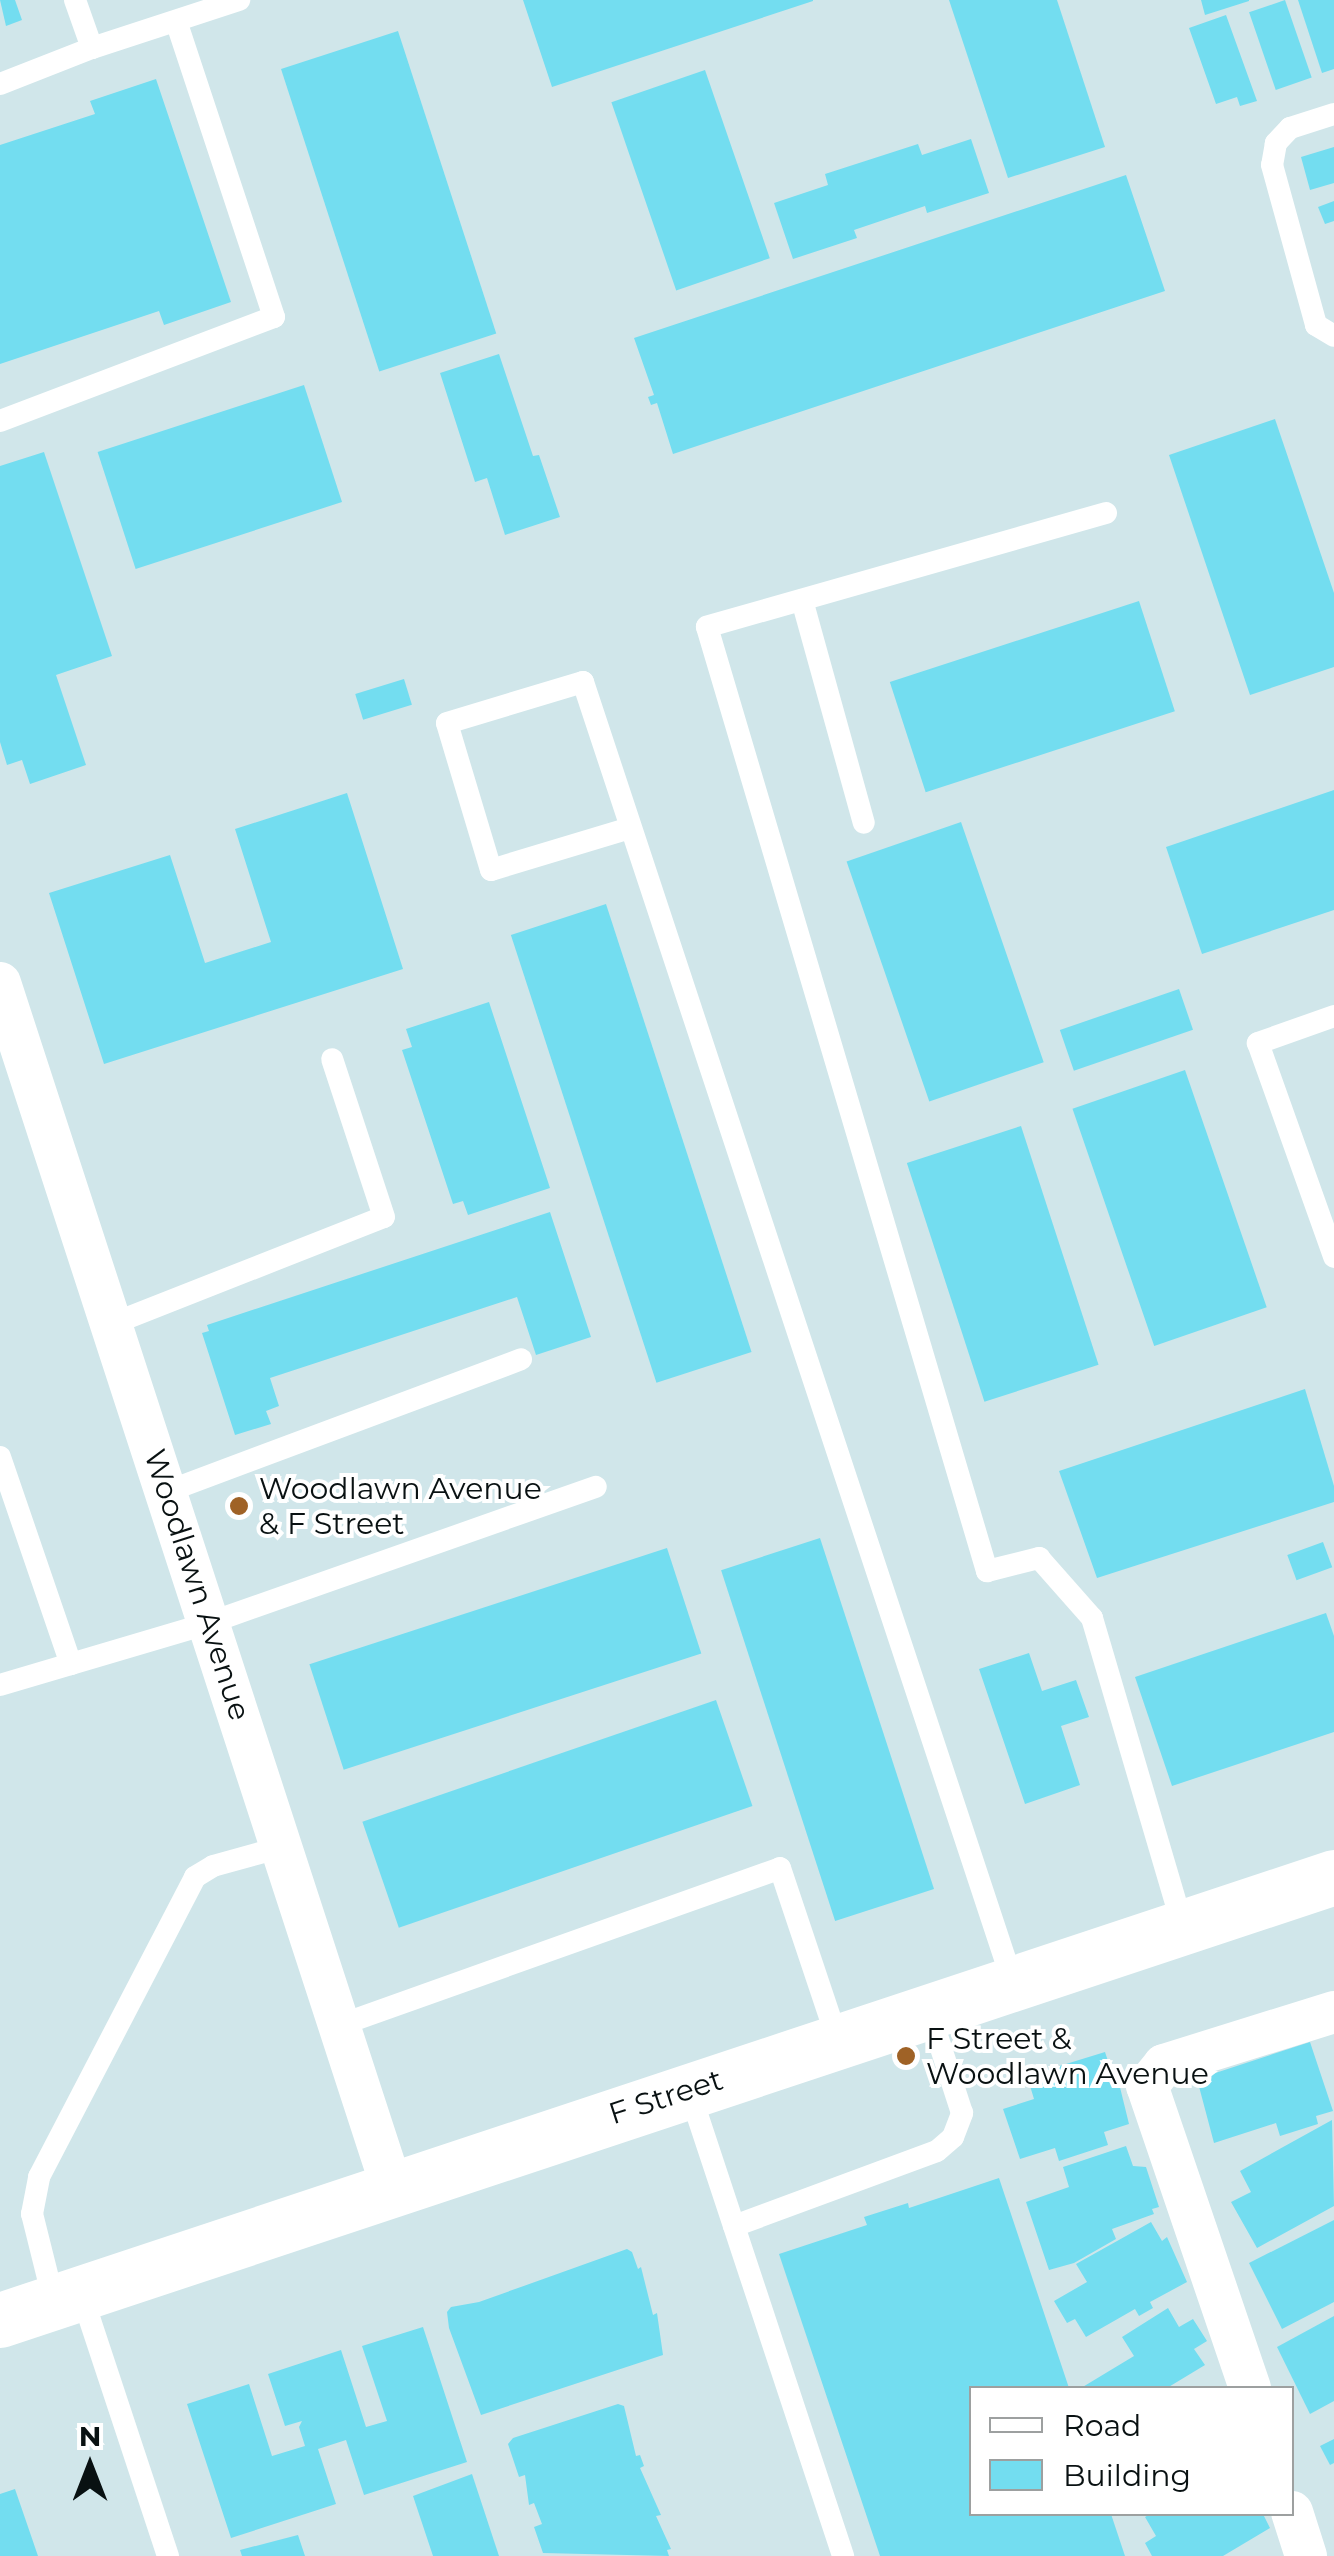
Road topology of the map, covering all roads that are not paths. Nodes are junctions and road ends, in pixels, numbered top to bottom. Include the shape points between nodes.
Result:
1 (76, 0) edge
2 (240, 0) edge
3 (176, 23) junction
4 (92, 48) junction
5 (0, 84) edge
6 (1334, 114) edge
7 (1334, 336) edge
8 (0, 421) edge
9 (1106, 513) dead end
10 (802, 600) junction
11 (864, 823) dead end
12 (630, 828) junction
13 (0, 983) edge
14 (1334, 1016) edge
15 (332, 1058) dead end
16 (1334, 1257) edge
17 (112, 1324) junction
18 (521, 1359) dead end
19 (0, 1457) edge
20 (596, 1487) dead end
21 (166, 1492) junction
22 (208, 1623) junction
23 (71, 1664) junction
24 (0, 1685) edge
25 (282, 1847) junction
26 (1334, 1877) edge
27 (1183, 1927) junction
28 (1013, 1983) junction
29 (929, 2010) junction
30 (1334, 2012) edge
31 (340, 2025) junction
32 (838, 2041) junction
33 (688, 2090) junction
34 (392, 2188) junction
35 (734, 2226) junction
36 (67, 2298) junction
37 (0, 2320) edge
38 (1249, 2386) edge
39 (1293, 2516) edge
40 (168, 2556) edge
41 (844, 2556) edge
42 (1306, 2556) edge

1 - 4 lane
2 - 3 lane
3 - 4 lane
3 - 8 lane via 274,318
4 - 5 lane
6 - 7 lane via 1290,128 1276,143 1272,165 1316,325
9 - 10 lane
10 - 11 lane
10 - 27 lane via 707,627 988,1570 1039,1558 1092,1618
12 - 12 lane via 583,682 447,723 492,870
12 - 28 lane
13 - 17 street, Woodlawn Avenue
14 - 16 lane via 1258,1043
15 - 17 lane via 384,1216
17 - 21 street, Woodlawn Avenue
18 - 21 lane
19 - 23 lane
20 - 22 lane
21 - 22 street, Woodlawn Avenue
22 - 23 lane
22 - 25 street, Woodlawn Avenue
23 - 24 lane
25 - 31 street, Woodlawn Avenue
25 - 36 lane via 195,1877 39,2176 32,2214
26 - 27 street, F Street
27 - 28 street, F Street
28 - 29 street, F Street
29 - 32 street, F Street
29 - 35 lane via 962,2112 953,2137 937,2151
30 - 38 street via 1164,2065 1147,2086
31 - 32 lane via 780,1868
31 - 34 street, Woodlawn Avenue
32 - 33 street, F Street
33 - 34 street, F Street
33 - 35 lane
34 - 36 street, F Street
35 - 41 lane
36 - 37 street, F Street
36 - 40 lane
39 - 42 street

